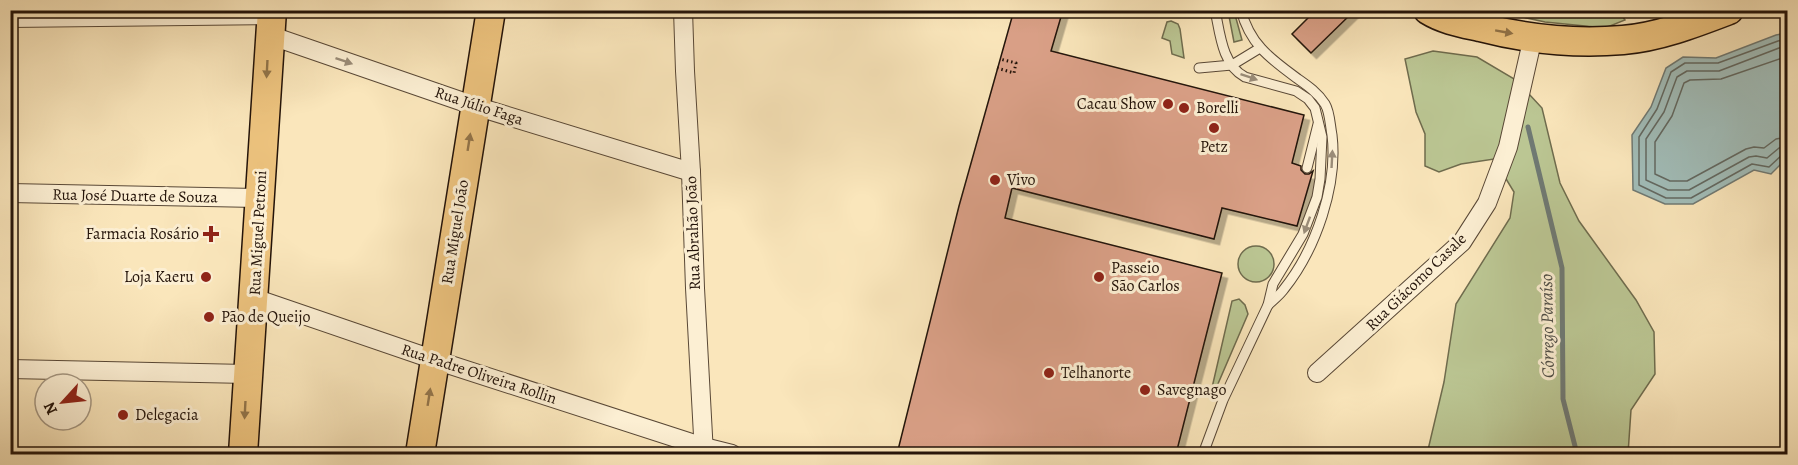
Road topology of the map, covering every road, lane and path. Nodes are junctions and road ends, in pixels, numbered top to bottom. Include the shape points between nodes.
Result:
1 (491, 10) edge
2 (683, 10) edge
3 (1215, 10) edge
4 (1242, 10) edge
5 (1428, 10) edge
6 (1729, 10) edge
7 (10, 18) edge
8 (271, 20) edge
9 (1533, 37) junction
10 (1260, 48) junction
11 (1000, 59) dead end
12 (1232, 65) junction
13 (997, 68) dead end
14 (1199, 68) dead end
15 (475, 106) junction
16 (1319, 119) junction
17 (1307, 168) dead end
18 (691, 172) junction
19 (10, 193) edge
20 (259, 198) junction
21 (254, 298) junction
22 (1268, 305) junction
23 (435, 360) junction
24 (10, 369) edge
25 (1317, 373) dead end
26 (247, 374) junction
27 (704, 451) edge
28 (243, 454) edge
29 (420, 454) edge
30 (732, 454) edge
31 (1203, 454) edge

1 - 15 main road, Rua Miguel João
2 - 18 street, Rua Abrahão João
3 - 12 lane via 1223,49
4 - 10 lane via 1250,34
5 -> 9 main road via 1438,17
6 - 9 main road via 1662,33 1623,40
7 - 8 street, Rua Júlio Faga
8 -> 15 street, Rua Júlio Faga
8 -> 20 main road, Rua Miguel Petroni
9 - 25 street, Rua Giácomo Casale via 1508,147 1487,203 1462,242
10 - 12 lane
22 -> 10 lane via 1284,289 1312,240 1326,205 1332,142 1326,105 1314,90
11 - 13 path via 1016,63 1014,73
12 - 14 lane
12 -> 16 lane via 1245,77 1296,91 1308,99
15 - 18 street, Rua Júlio Faga
23 -> 15 main road, Rua Miguel João
16 - 17 lane
16 -> 22 lane via 1323,136 1317,197 1303,234 1273,284
18 - 27 street, Rua Abrahão João
19 - 20 street, Rua José Duarte de Souza
20 - 21 main road, Rua Miguel Petroni
21 - 23 street, Rua Padre Oliveira Rollin
21 - 26 main road, Rua Miguel Petroni
22 - 31 lane via 1223,400
23 - 27 street, Rua Padre Oliveira Rollin
29 -> 23 main road, Rua Miguel João
24 - 26 street
26 -> 28 main road, Rua Miguel Petroni
27 - 30 street, Rua Padre Oliveira Rollin

